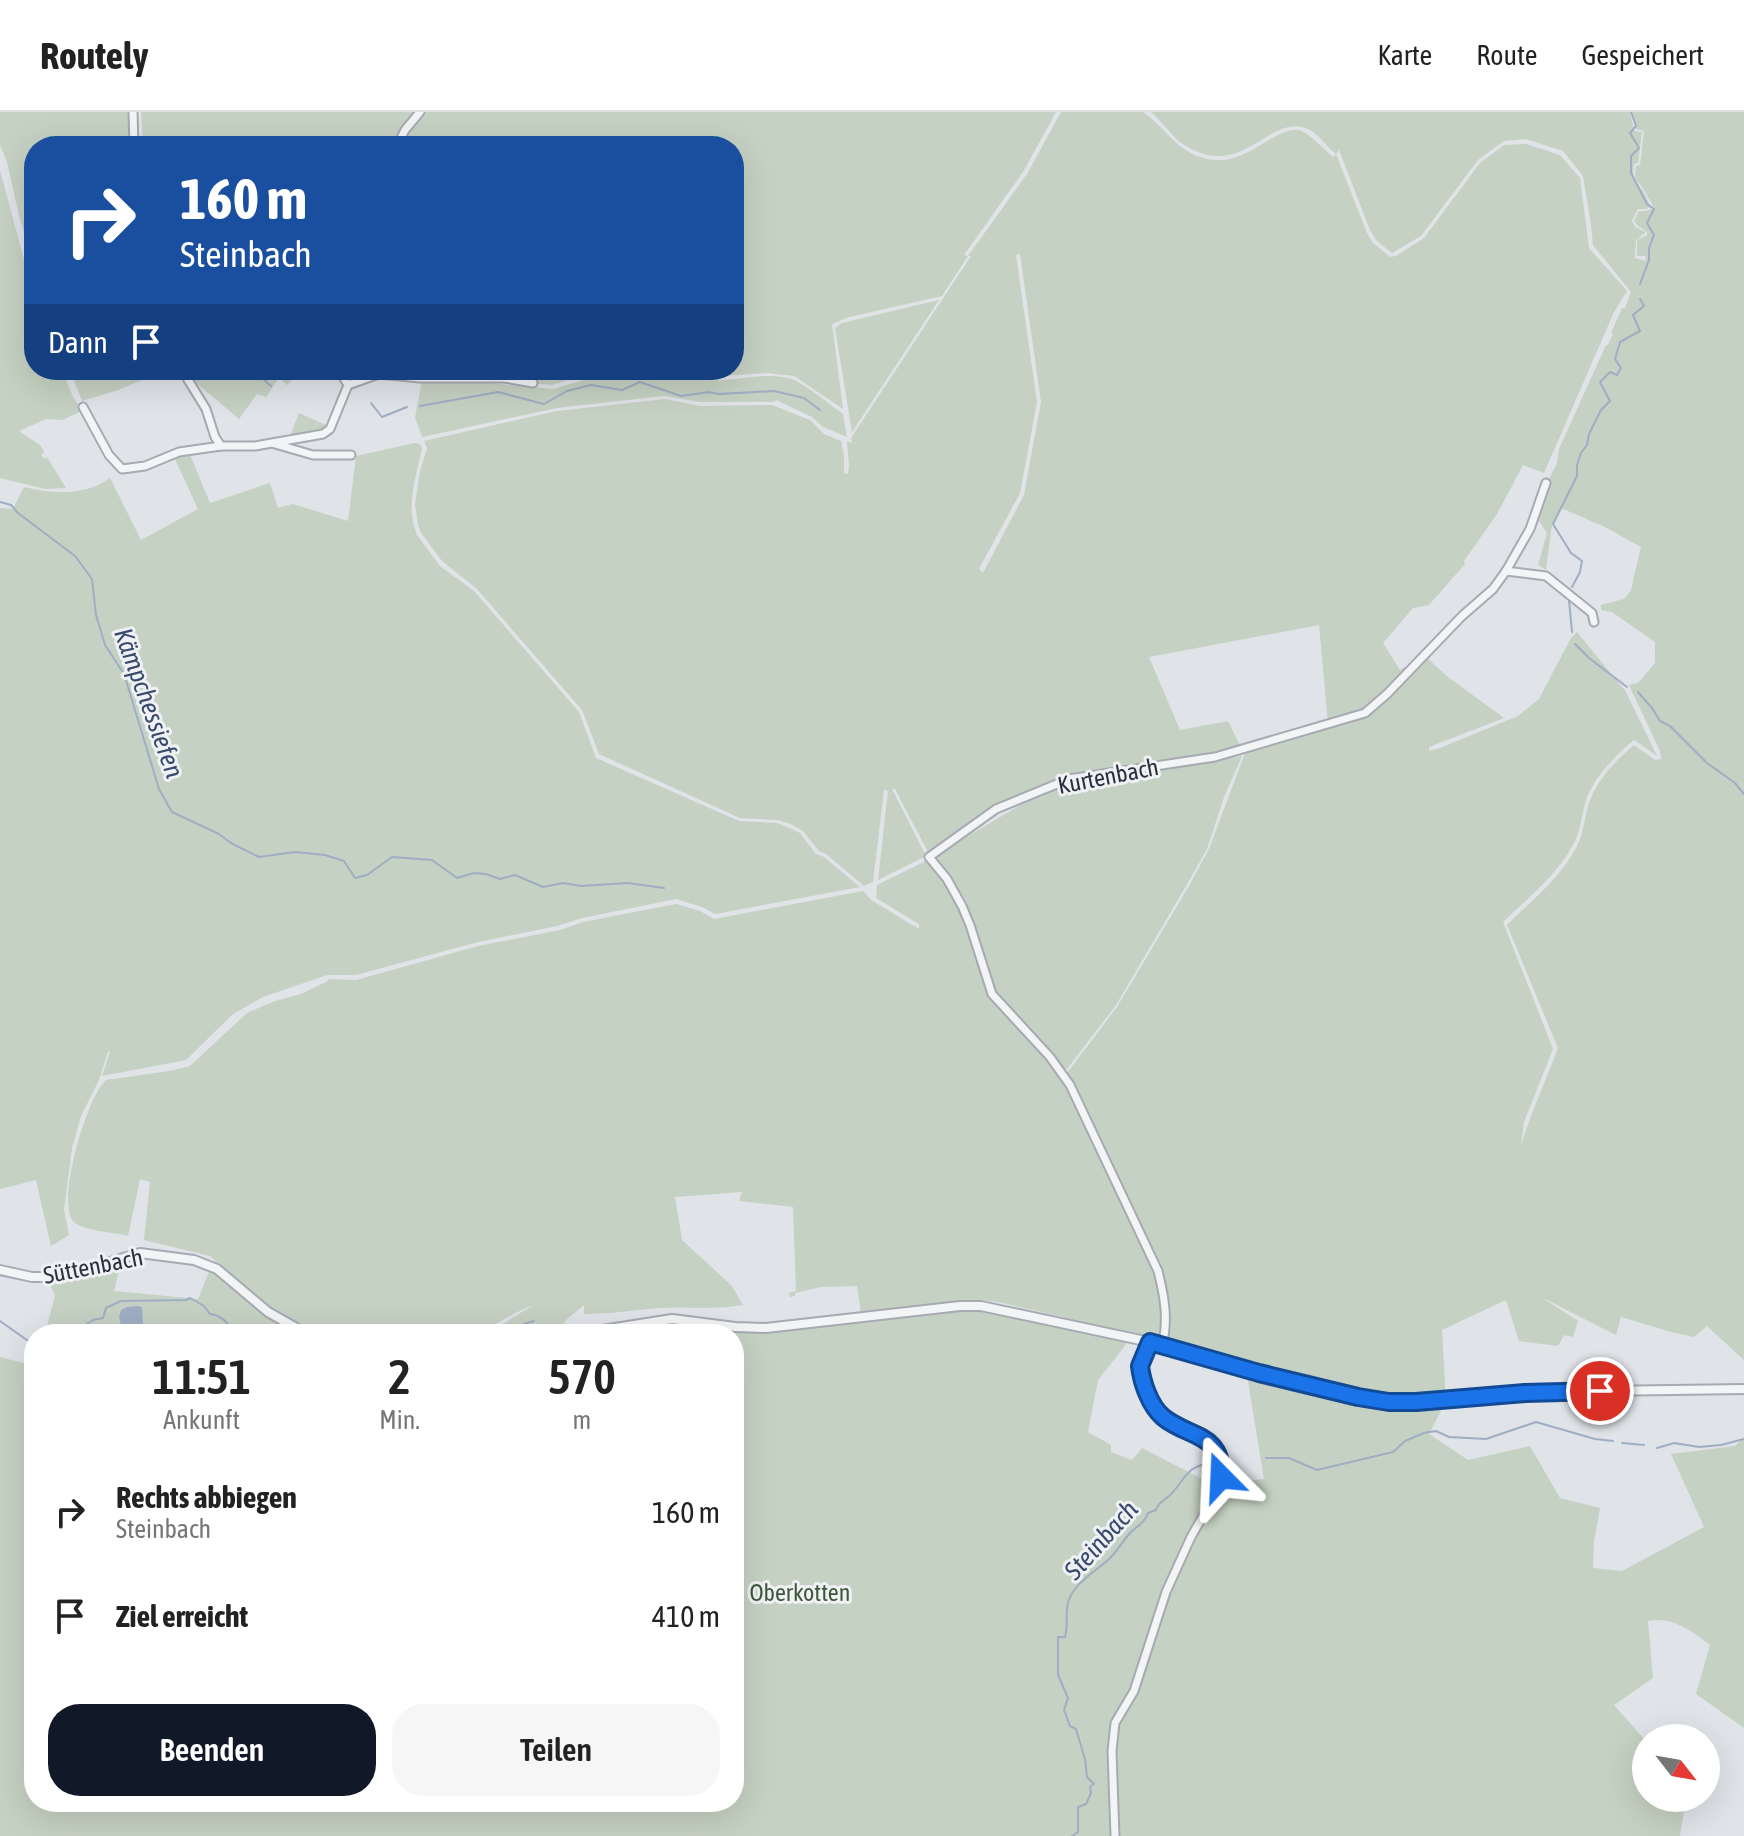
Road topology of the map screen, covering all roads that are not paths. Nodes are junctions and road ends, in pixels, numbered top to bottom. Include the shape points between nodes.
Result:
1 (133, 112) edge
2 (420, 112) edge
3 (134, 136) edge
4 (402, 136) edge
5 (188, 380) edge
6 (345, 380) edge
7 (362, 380) edge
8 (516, 380) edge
9 (533, 383) dead end
10 (348, 385) junction
11 (83, 407) dead end
12 (274, 443) junction
13 (221, 446) junction
14 (351, 455) dead end
15 (1546, 483) dead end
16 (1506, 571) junction
17 (1594, 622) dead end
18 (0, 1270) edge
19 (288, 1324) edge
20 (635, 1324) edge
21 (708, 1324) edge
22 (744, 1327) edge
23 (1150, 1342) junction
24 (1162, 1345) junction
25 (1744, 1389) edge
26 (1115, 1836) edge

1 - 3 street
2 - 4 street
5 - 13 street
6 - 10 street
7 - 10 street
8 - 9 street
10 - 12 street via 330,429
11 - 13 street via 122,469
12 - 13 street
12 - 14 street via 313,455
15 - 16 street, Kurtenbach via 1530,529
16 - 17 street via 1546,576 1592,613
16 - 24 street, Kurtenbach via 1365,713 1215,757 1069,779 996,809 929,857 962,906 992,994 1070,1085 1158,1271 1166,1301
18 - 19 street, Süttenbach via 57,1277 140,1253 194,1260 217,1269
20 - 21 street
22 - 23 street via 981,1306
23 - 24 street
23 - 26 street via 1140,1366 1152,1402 1167,1420 1209,1443 1221,1472 1216,1493 1166,1592 1134,1691 1115,1723
24 - 25 street via 1389,1402 1525,1393

